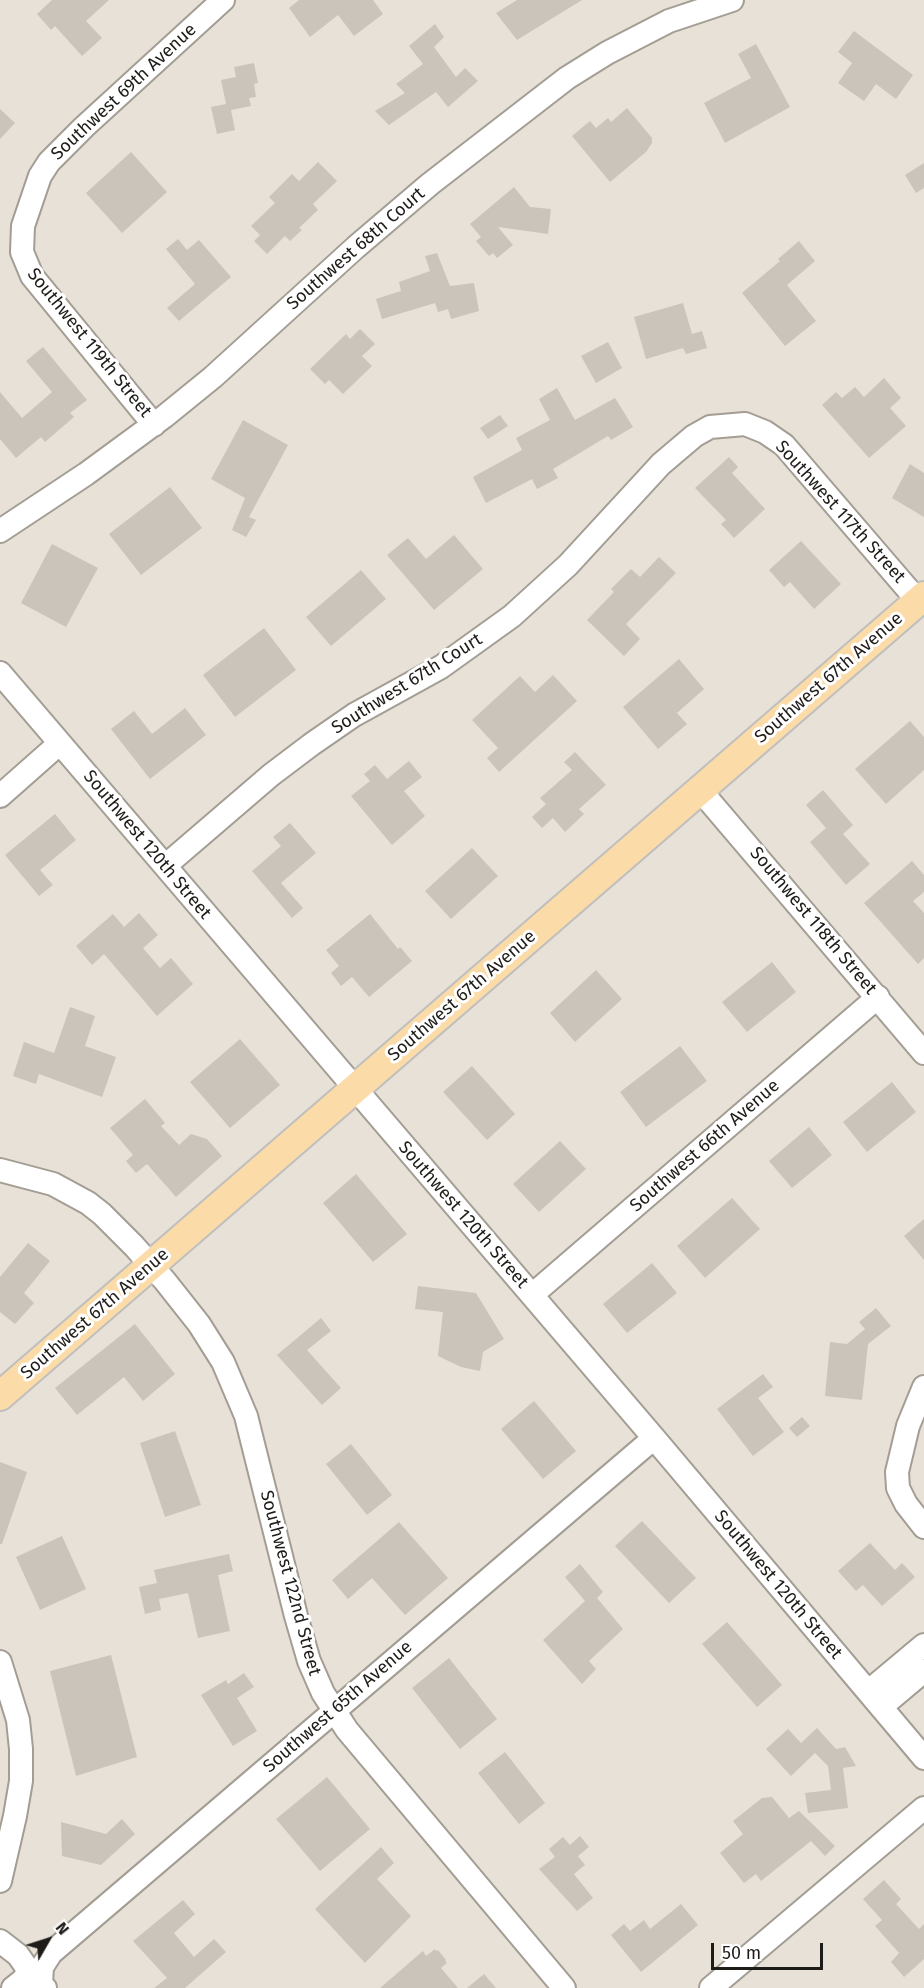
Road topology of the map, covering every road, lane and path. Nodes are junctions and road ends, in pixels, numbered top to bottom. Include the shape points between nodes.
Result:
1 (223, 0) edge
2 (732, 0) edge
3 (23, 226) joint
4 (154, 424) junction
5 (722, 425) joint
6 (0, 531) edge
7 (921, 598) edge
8 (0, 673) edge
9 (60, 743) junction
10 (700, 790) junction
11 (0, 796) edge
12 (165, 866) junction
13 (878, 998) junction
14 (924, 1053) edge
15 (355, 1089) junction
16 (0, 1170) edge
17 (151, 1264) junction
18 (532, 1295) junction
19 (924, 1387) edge
20 (0, 1396) edge
21 (654, 1438) junction
22 (924, 1527) edge
23 (924, 1645) edge
24 (0, 1662) edge
25 (924, 1671) edge
26 (875, 1699) junction
27 (334, 1710) junction
28 (924, 1758) edge
29 (924, 1808) edge
30 (0, 1881) edge
31 (0, 1941) edge
32 (31, 1981) edge
33 (564, 1988) edge
34 (711, 1988) edge

1 - 3 street, Southwest 69th Avenue via 49,162 40,176
2 - 4 street, Southwest 68th Court via 652,29 561,82 430,184 213,377
3 - 4 street, Southwest 119th Street via 22,252 32,276
4 - 6 street, Southwest 68th Court
5 - 7 street, Southwest 117th Street via 745,424 784,445
5 - 12 street, Southwest 67th Court via 701,431 679,447 568,565 512,616 441,667 347,719 298,754
7 - 10 main road, Southwest 67th Avenue
8 - 9 street, Southwest 120th Street
9 - 11 street
9 - 12 street, Southwest 120th Street
10 - 13 street, Southwest 118th Street
10 - 15 main road, Southwest 67th Avenue
12 - 15 street, Southwest 120th Street
13 - 14 street, Southwest 118th Street
13 - 18 street, Southwest 66th Avenue
15 - 17 main road, Southwest 67th Avenue
15 - 18 street, Southwest 120th Street
16 - 17 street, Southwest 122nd Street via 53,1184 88,1203
17 - 20 main road, Southwest 67th Avenue
17 - 27 street, Southwest 122nd Street via 212,1343 238,1394 304,1645 315,1677
18 - 21 street, Southwest 120th Street
19 - 22 street via 908,1426 897,1472 898,1488
21 - 26 street, Southwest 120th Street
21 - 27 street, Southwest 65th Avenue
23 - 26 street
24 - 30 street via 18,1720 21,1781
25 - 26 street
26 - 28 street, Southwest 120th Street
27 - 32 street, Southwest 65th Avenue via 51,1953
27 - 33 street, Southwest 122nd Street via 378,1768
29 - 34 street
31 - 32 street, Southwest 65th Avenue via 18,1955

